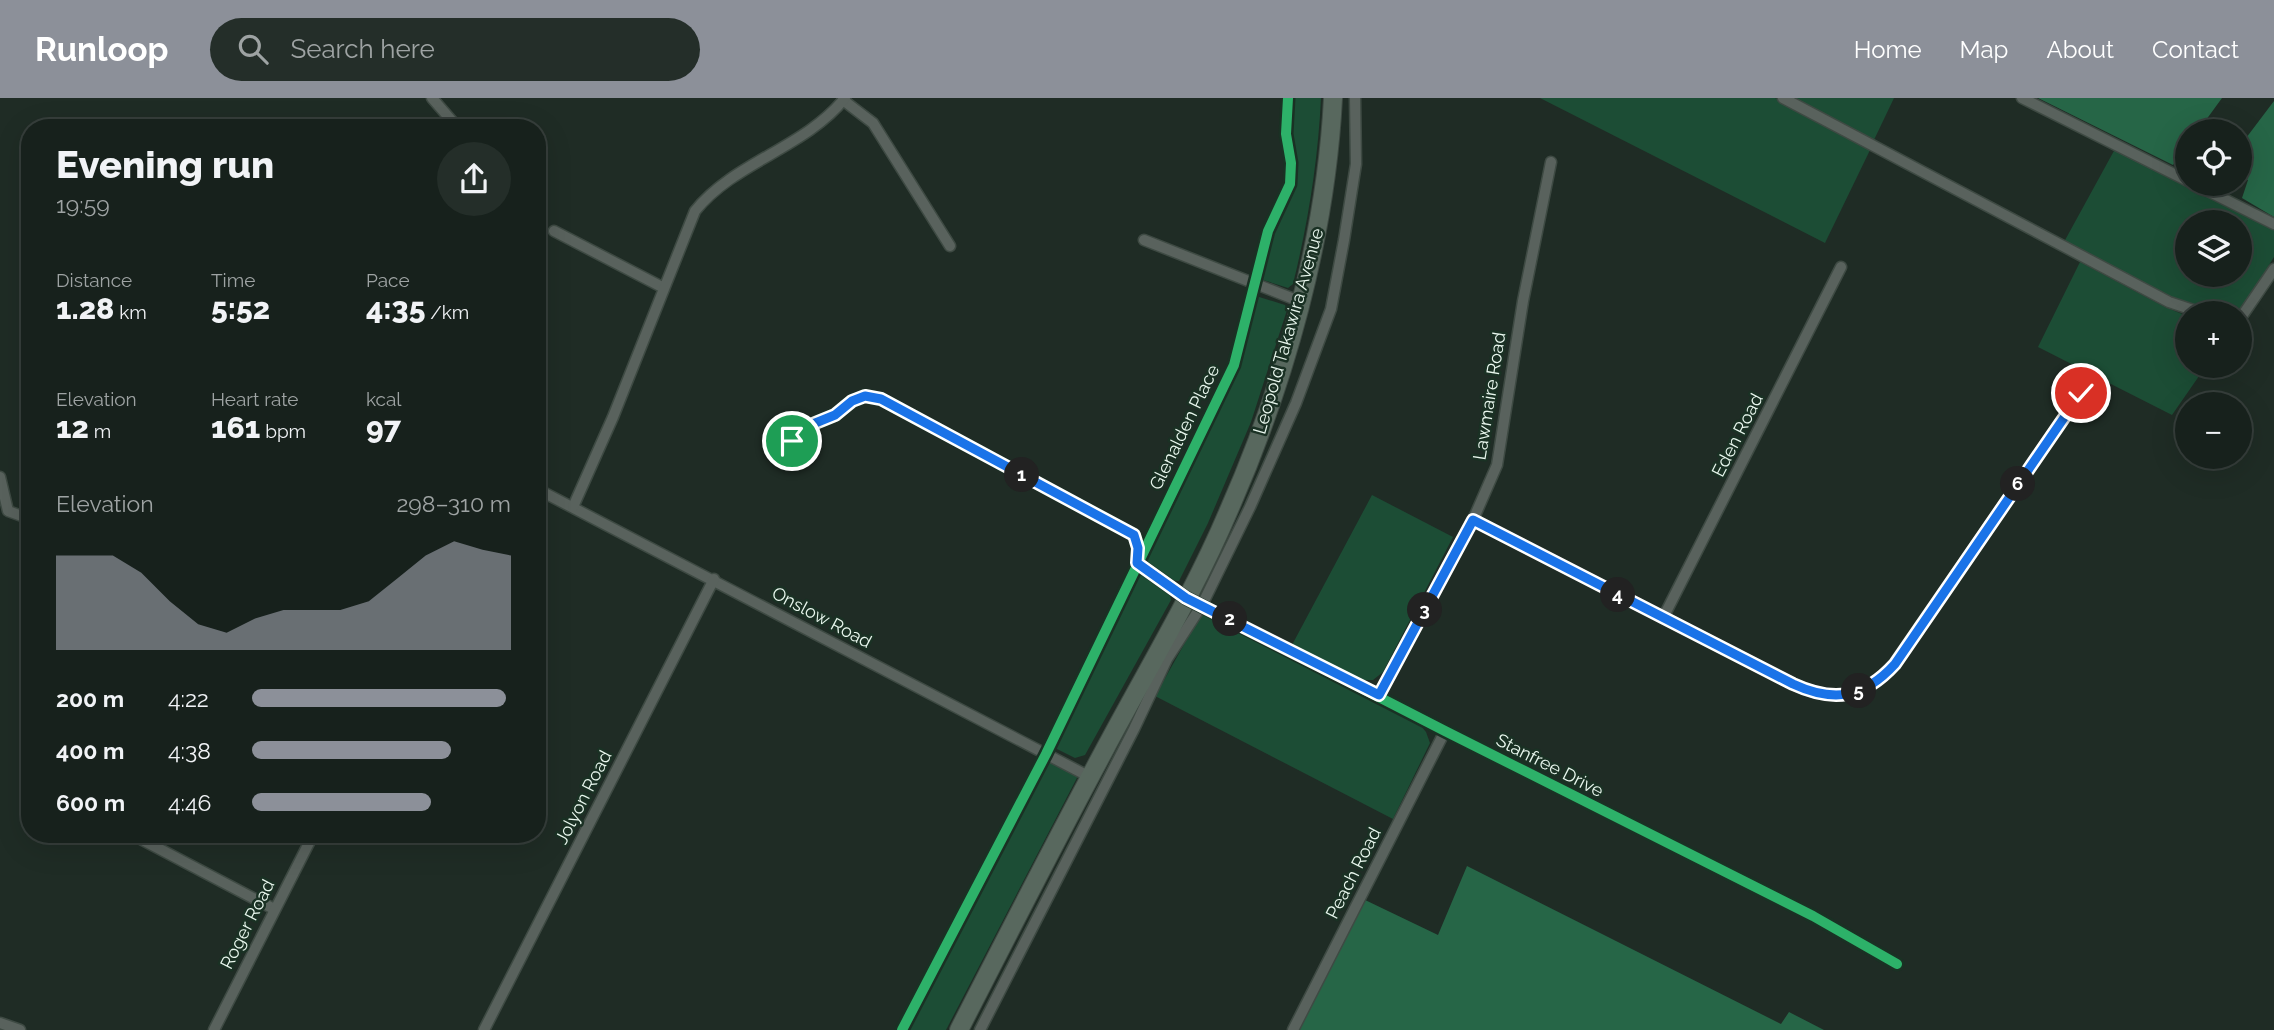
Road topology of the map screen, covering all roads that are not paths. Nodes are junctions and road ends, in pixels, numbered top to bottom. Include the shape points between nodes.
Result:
1 (432, 98) edge
2 (1289, 98) edge
3 (1333, 98) edge
4 (1355, 98) edge
5 (1783, 98) edge
6 (2022, 98) edge
7 (844, 99) edge
8 (450, 119) edge
9 (1551, 162) dead end
10 (2175, 174) edge
11 (2218, 196) edge
12 (2274, 224) edge
13 (554, 231) dead end
14 (1144, 240) dead end
15 (950, 246) dead end
16 (1841, 267) dead end
17 (2274, 269) edge
18 (1256, 285) junction
19 (664, 288) junction
20 (1299, 301) junction
21 (2252, 301) edge
22 (2175, 304) edge
23 (2081, 393) dead end
24 (792, 441) dead end
25 (0, 477) edge
26 (546, 494) edge
27 (573, 508) junction
28 (4, 511) edge
29 (21, 516) edge
30 (1473, 520) junction
31 (1137, 563) junction
32 (714, 579) junction
33 (1194, 601) junction
34 (1663, 618) junction
35 (1379, 695) junction
36 (1445, 732) junction
37 (1046, 754) junction
38 (1112, 755) junction
39 (1090, 777) junction
40 (148, 843) edge
41 (309, 843) edge
42 (1022, 907) junction
43 (274, 909) junction
44 (1030, 929) junction
45 (1897, 964) dead end
46 (0, 1023) edge
47 (20, 1030) edge
48 (214, 1030) edge
49 (484, 1030) edge
50 (902, 1030) edge
51 (959, 1030) edge
52 (980, 1030) edge
53 (1293, 1030) edge

1 - 8 street
2 - 18 street, Glenalden Place via 1290,184 1268,231
3 - 20 highway, Leopold Takawira Avenue via 1325,187
4 - 33 street via 1356,164 1331,309 1250,507
5 - 22 street
6 - 10 street
7 - 15 street via 873,122
7 - 19 street via 823,121 706,198 690,221
9 - 30 street, Lawmaire Road via 1514,350 1499,458
11 - 12 street
13 - 19 street
14 - 18 street
16 - 34 street, Eden Road
17 - 21 street
18 - 20 street
18 - 31 street, Glenalden Place via 1234,365
19 - 27 street
20 - 33 highway, Leopold Takawira Avenue via 1267,418
23 - 34 street via 1895,664 1867,689 1829,696 1809,692
24 - 31 street via 803,428 835,415 852,401 865,396 881,399 1134,535
25 - 28 street
26 - 27 street, Onslow Road
27 - 32 street, Onslow Road
28 - 29 street
30 - 34 street
30 - 35 street, Lawmaire Road
31 - 33 street, Stanfree Drive
31 - 37 street, Glenalden Place
32 - 37 street, Onslow Road
32 - 49 street, Jolyon Road
33 - 35 street, Stanfree Drive
33 - 38 highway, Leopold Takawira Avenue
35 - 36 street, Stanfree Drive
36 - 45 street, Stanfree Drive via 1813,916
36 - 53 street, Peach Road
37 - 39 street, Onslow Road
37 - 50 street, Glenalden Place
38 - 39 highway, Leopold Takawira Avenue
38 - 44 street
39 - 42 highway, Leopold Takawira Avenue
40 - 43 street
41 - 43 street, Roger Road
42 - 44 street
42 - 51 highway, Leopold Takawira Avenue
43 - 48 street, Roger Road
44 - 52 street
46 - 47 street

